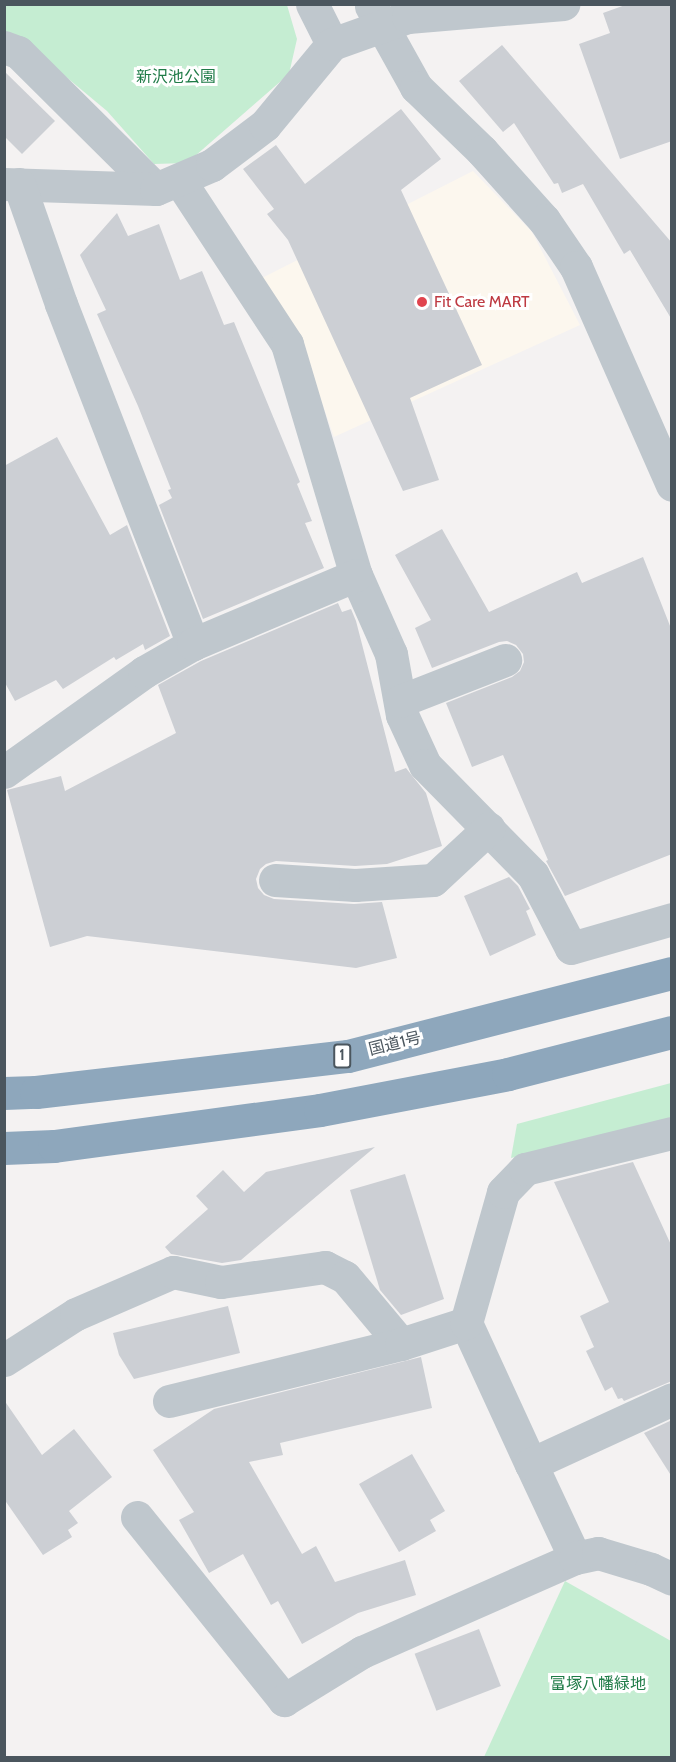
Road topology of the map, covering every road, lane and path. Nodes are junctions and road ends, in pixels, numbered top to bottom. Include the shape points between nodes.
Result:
1 (312, 4) edge
2 (563, 4) edge
3 (375, 15) edge
4 (332, 44) junction
5 (4, 47) edge
6 (12, 184) edge
7 (168, 185) junction
8 (672, 485) edge
9 (356, 575) junction
10 (193, 644) junction
11 (505, 660) dead end
12 (400, 701) junction
13 (4, 772) edge
14 (489, 828) junction
15 (275, 880) dead end
16 (672, 920) edge
17 (672, 973) edge
18 (672, 1032) edge
19 (4, 1093) edge
20 (672, 1133) edge
21 (4, 1148) edge
22 (466, 1323) junction
23 (401, 1344) junction
24 (4, 1360) edge
25 (672, 1399) edge
26 (169, 1401) dead end
27 (531, 1464) junction
28 (137, 1517) dead end
29 (575, 1558) junction
30 (672, 1579) edge

1 - 4 street
2 - 3 street via 408,17
3 - 4 street
3 - 8 street via 416,87 482,150 544,220 576,267
4 - 7 street via 265,125 212,165
5 - 7 street via 18,52
6 - 7 street
6 - 10 street
7 - 9 street via 287,344
9 - 10 street
9 - 12 street via 391,654
10 - 13 street via 144,672
11 - 12 street
12 - 14 street via 402,715 425,765
14 - 15 street via 433,880 355,885
14 - 16 street via 533,875 571,948
17 - 19 highway, 国道1号 / 1 via 348,1056
18 - 21 highway via 508,1074 320,1110 54,1146
20 - 22 street via 525,1169 503,1192
22 - 23 street
22 - 27 street
23 - 24 street via 345,1277 325,1267 221,1282 173,1272 76,1314
23 - 26 street
25 - 27 street
27 - 29 street
28 - 29 street via 284,1700 362,1652
29 - 30 street via 598,1553

